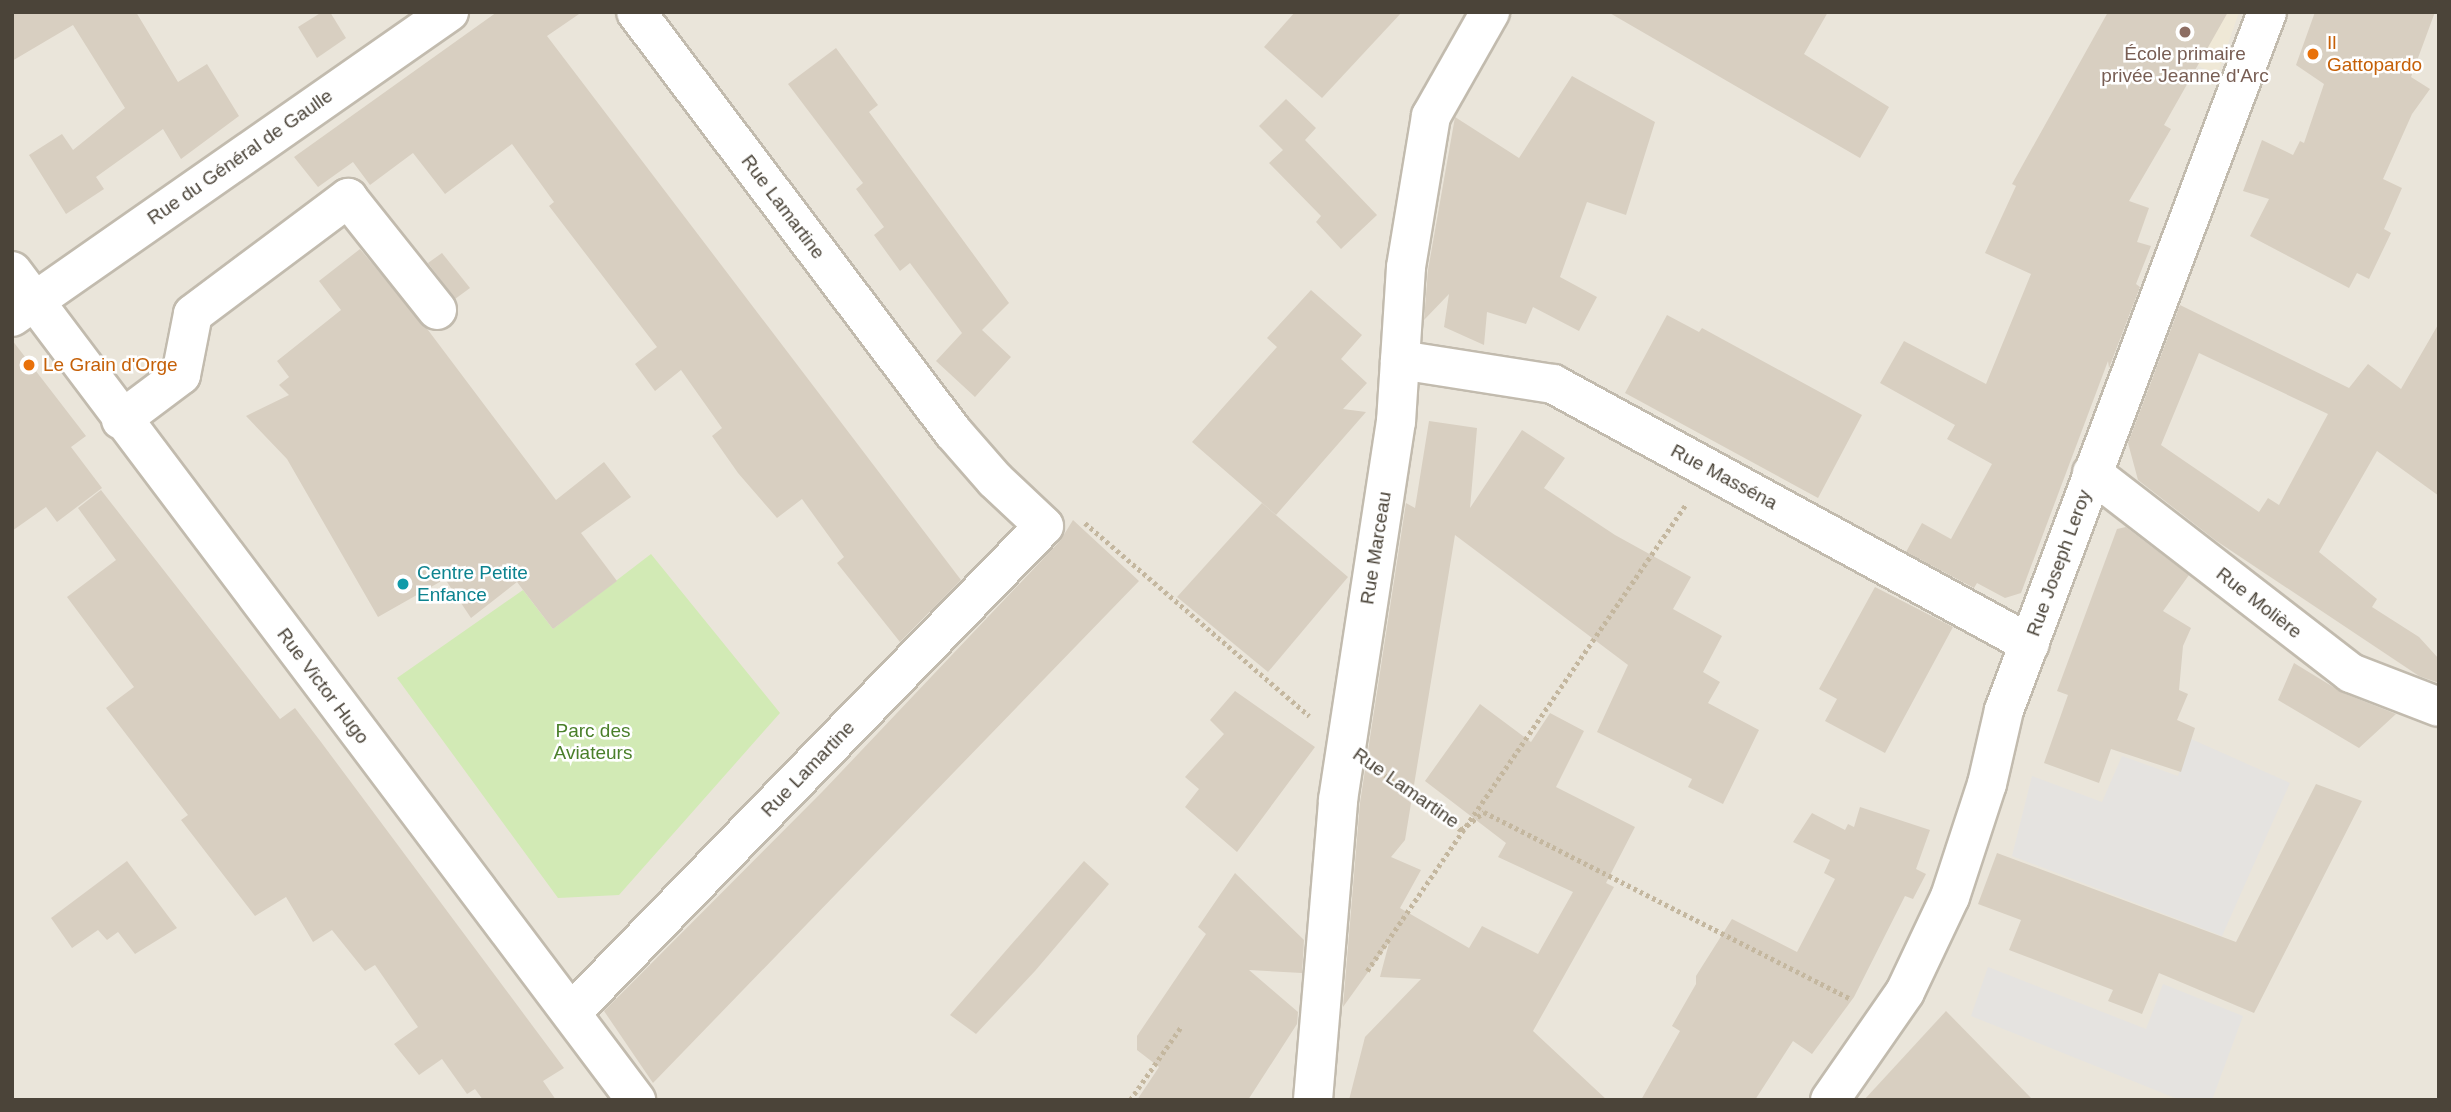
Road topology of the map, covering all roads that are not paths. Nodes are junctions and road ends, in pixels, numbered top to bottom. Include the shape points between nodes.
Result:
1 (449, 12) edge
2 (636, 12) edge
3 (1490, 12) edge
4 (2267, 12) edge
5 (19, 297) edge
6 (437, 310) dead end
7 (1400, 360) junction
8 (121, 420) junction
9 (2092, 473) junction
10 (2030, 644) junction
11 (2439, 707) edge
12 (572, 1012) junction
13 (636, 1100) edge
14 (1313, 1100) edge
15 (1830, 1100) edge

1 - 5 street, Rue du Général de Gaulle
2 - 12 street, Rue Lamartine via 953,432 1044,526
3 - 7 street, Rue Marceau via 1431,116 1406,267
4 - 9 street, Rue Joseph Leroy
5 - 8 street, Rue Victor Hugo
6 - 8 street via 348,198 193,314 181,375
7 - 10 street, Rue Masséna via 1553,384
7 - 14 street, Rue Marceau via 1396,422 1345,746
8 - 12 street, Rue Victor Hugo
9 - 10 street, Rue Joseph Leroy
9 - 11 street, Rue Molière via 2351,674
10 - 15 street, Rue Joseph Leroy via 2004,710 1987,784 1950,897 1927,952 1889,1018
12 - 13 street, Rue Victor Hugo

